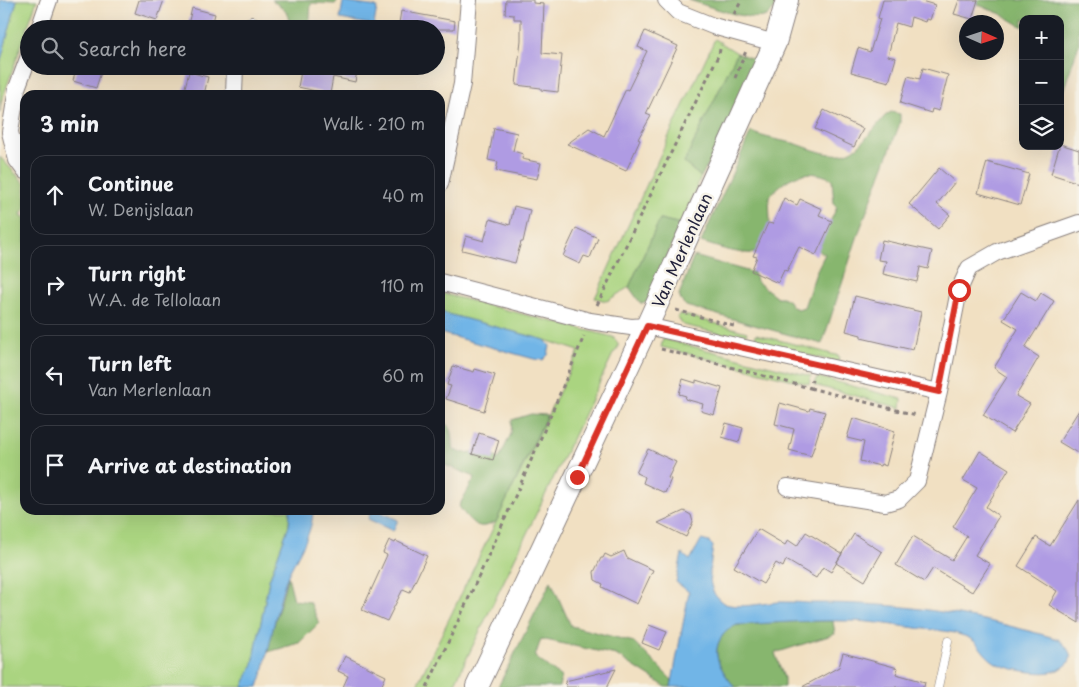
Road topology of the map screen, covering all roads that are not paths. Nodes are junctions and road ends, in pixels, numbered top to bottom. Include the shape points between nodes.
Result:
1 (50, 0) edge
2 (469, 0) edge
3 (666, 0) edge
4 (787, 0) edge
5 (42, 20) edge
6 (775, 43) junction
7 (22, 75) edge
8 (235, 75) edge
9 (234, 90) edge
10 (445, 161) edge
11 (20, 163) edge
12 (1079, 223) edge
13 (445, 283) edge
14 (643, 334) junction
15 (939, 392) junction
16 (787, 488) dead end
17 (948, 642) dead end
18 (477, 687) edge
19 (938, 687) edge

1 - 5 street
2 - 10 street via 462,84
3 - 6 street via 678,12 725,30
4 - 6 main road, Van Merlenlaan
6 - 14 main road, Van Merlenlaan
7 - 11 street via 10,132
8 - 9 street
12 - 15 street via 997,252 969,268 959,290
13 - 14 street via 590,321 631,327
14 - 15 street via 816,364
14 - 18 main road, Van Merlenlaan
15 - 16 street via 917,481 899,499 884,503
17 - 19 lane

